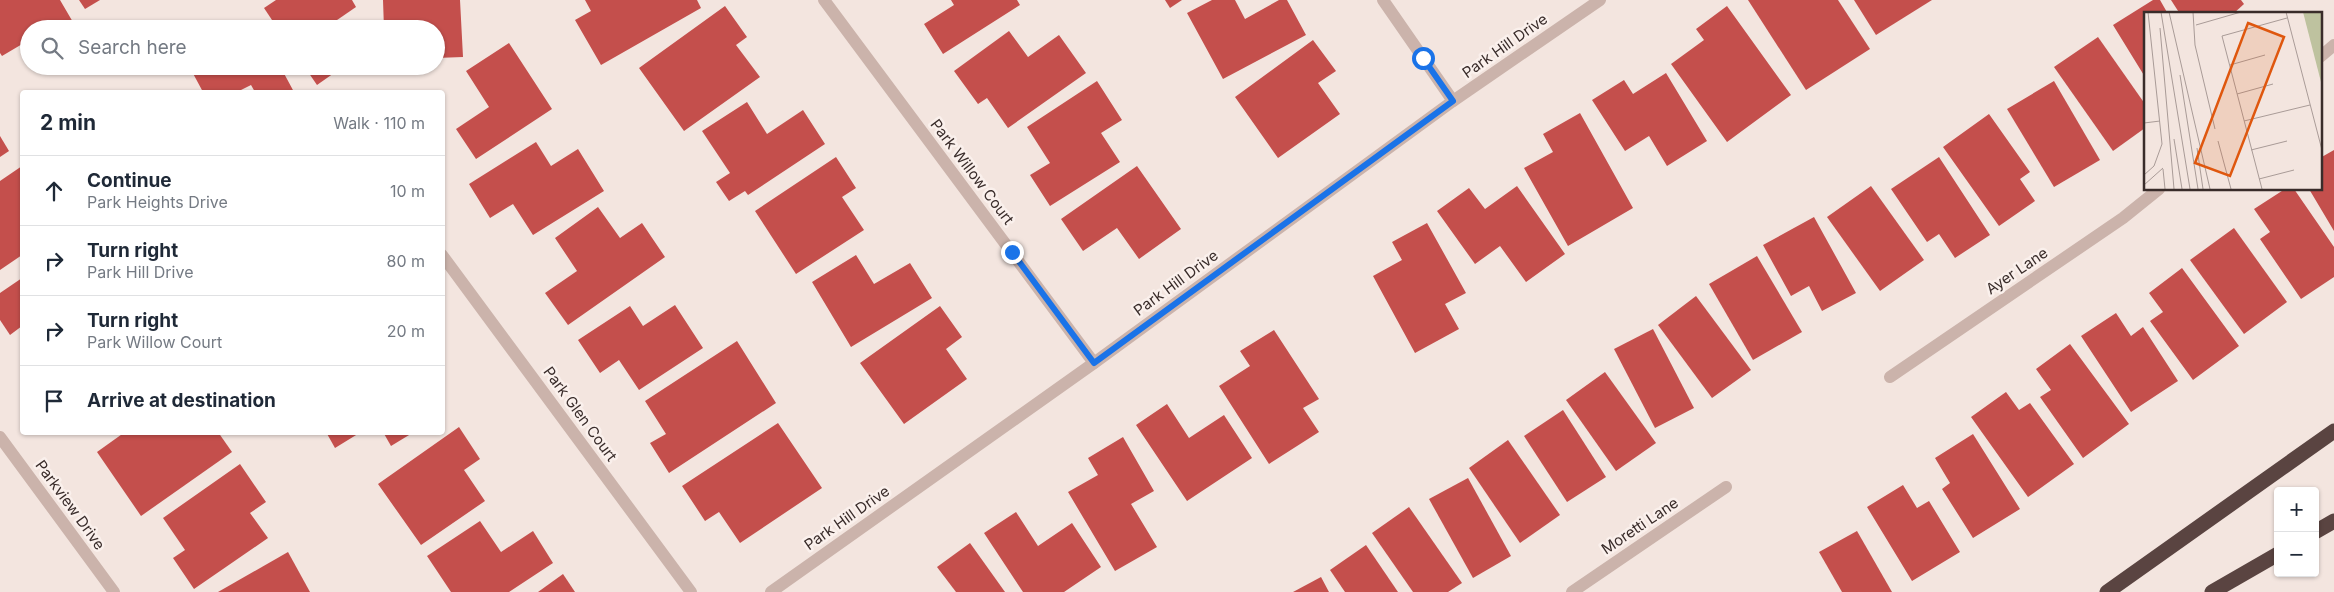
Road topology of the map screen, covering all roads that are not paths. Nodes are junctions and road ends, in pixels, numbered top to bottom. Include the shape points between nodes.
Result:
1 (824, 0) edge
2 (1382, 0) edge
3 (1600, 0) edge
4 (2334, 45) edge
5 (2322, 55) edge
6 (1453, 101) junction
7 (2158, 190) edge
8 (445, 259) edge
9 (1094, 363) junction
10 (1890, 377) dead end
11 (2334, 431) edge
12 (0, 437) edge
13 (1726, 487) dead end
14 (2334, 521) edge
15 (2319, 530) edge
16 (2274, 556) edge
17 (114, 592) edge
18 (690, 592) edge
19 (772, 592) edge
20 (1572, 592) edge
21 (2107, 592) edge
22 (2212, 592) edge

1 - 9 street, Park Willow Court
2 - 6 street
3 - 6 street, Park Hill Drive
4 - 5 street
6 - 9 street, Park Hill Drive
7 - 10 street, Ayer Lane via 2123,218
8 - 18 street, Park Glen Court
9 - 19 street, Park Hill Drive
11 - 21 highway
12 - 17 street, Parkview Drive
13 - 20 street, Moretti Lane
14 - 15 highway
16 - 22 highway

